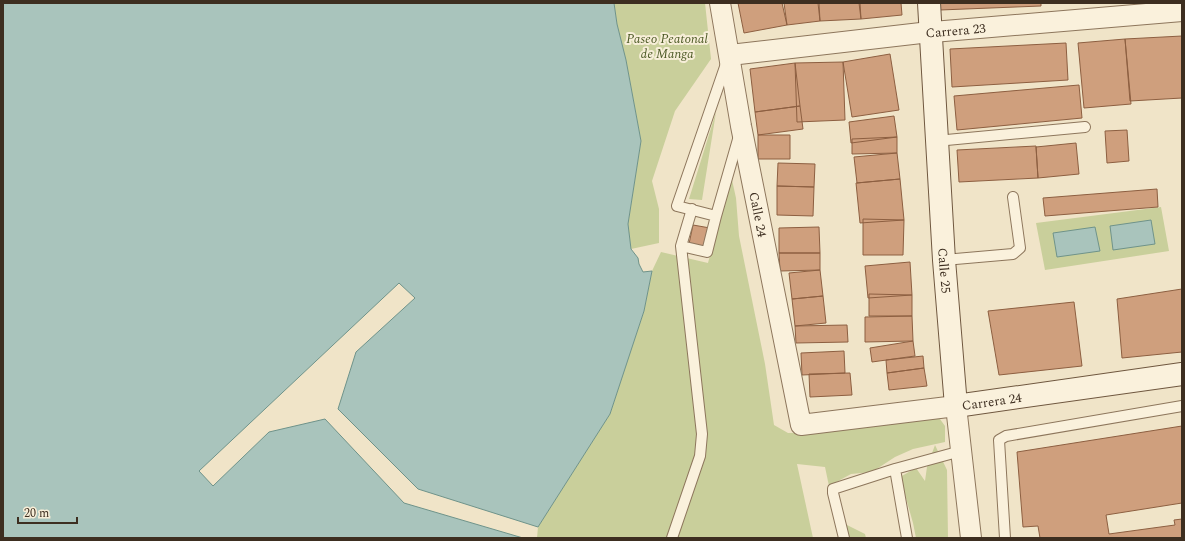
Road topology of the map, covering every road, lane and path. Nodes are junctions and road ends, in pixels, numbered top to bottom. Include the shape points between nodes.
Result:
1 (720, 3) edge
2 (929, 3) edge
3 (1182, 11) edge
4 (930, 32) junction
5 (730, 55) junction
6 (741, 126) junction
7 (1085, 127) dead end
8 (936, 141) junction
9 (1013, 197) dead end
10 (692, 209) junction
11 (716, 216) junction
12 (681, 246) junction
13 (944, 260) junction
14 (1182, 374) edge
15 (956, 406) junction
16 (1182, 406) edge
17 (801, 425) joint
18 (961, 451) junction
19 (895, 469) junction
20 (672, 538) edge
21 (844, 538) edge
22 (907, 538) edge
23 (970, 538) edge
24 (1005, 538) edge

1 - 5 street, Calle 24
2 - 4 main road, Calle 25
3 - 4 street, Carrera 23
4 - 5 street, Carrera 23
4 - 8 main road, Calle 25
5 - 6 street, Calle 24
5 - 10 lane via 677,206
6 - 11 lane
6 - 17 street, Calle 24
7 - 8 lane
8 - 13 main road, Calle 25
9 - 13 lane via 1020,248 1013,254
10 - 11 lane
10 - 12 lane
11 - 12 lane via 707,252
12 - 20 lane via 702,434 700,456
13 - 15 main road, Calle 25
14 - 15 main road, Carrera 24
15 - 17 street, Carrera 24
15 - 18 street, Calle 25
16 - 24 lane via 1006,436 999,440
18 - 19 lane
18 - 23 street, Calle 25
19 - 21 lane via 833,489
19 - 22 lane

